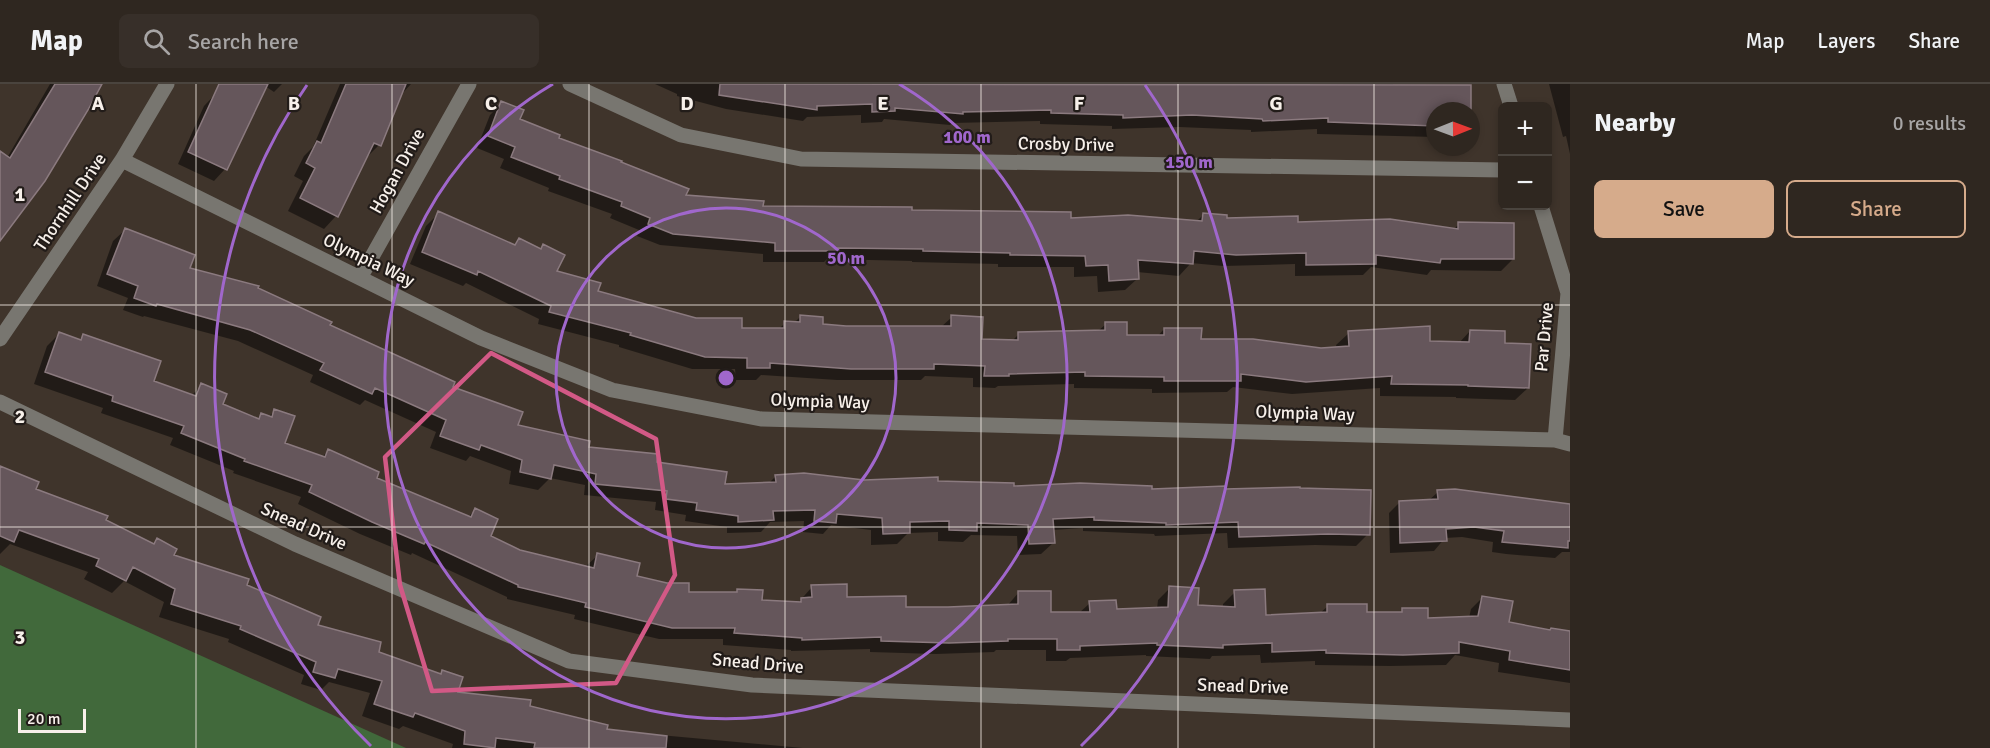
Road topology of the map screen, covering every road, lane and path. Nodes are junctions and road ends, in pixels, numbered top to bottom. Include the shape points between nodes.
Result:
1 (167, 84) edge
2 (469, 84) edge
3 (570, 84) edge
4 (1504, 84) edge
5 (1510, 102) edge
6 (122, 160) junction
7 (1498, 170) edge
8 (1542, 210) edge
9 (360, 278) junction
10 (0, 339) edge
11 (0, 402) edge
12 (1563, 442) edge
13 (1570, 720) edge

1 - 6 street, Thornhill Drive
2 - 9 street, Hogan Drive
3 - 7 street, Crosby Drive via 681,135 801,159
4 - 5 street
6 - 9 street, Olympia Way
6 - 10 street, Thornhill Drive
8 - 12 street, Par Drive via 1568,293
9 - 12 street, Olympia Way via 481,338 612,390 761,419
11 - 13 street, Snead Drive via 295,544 569,661 752,685

